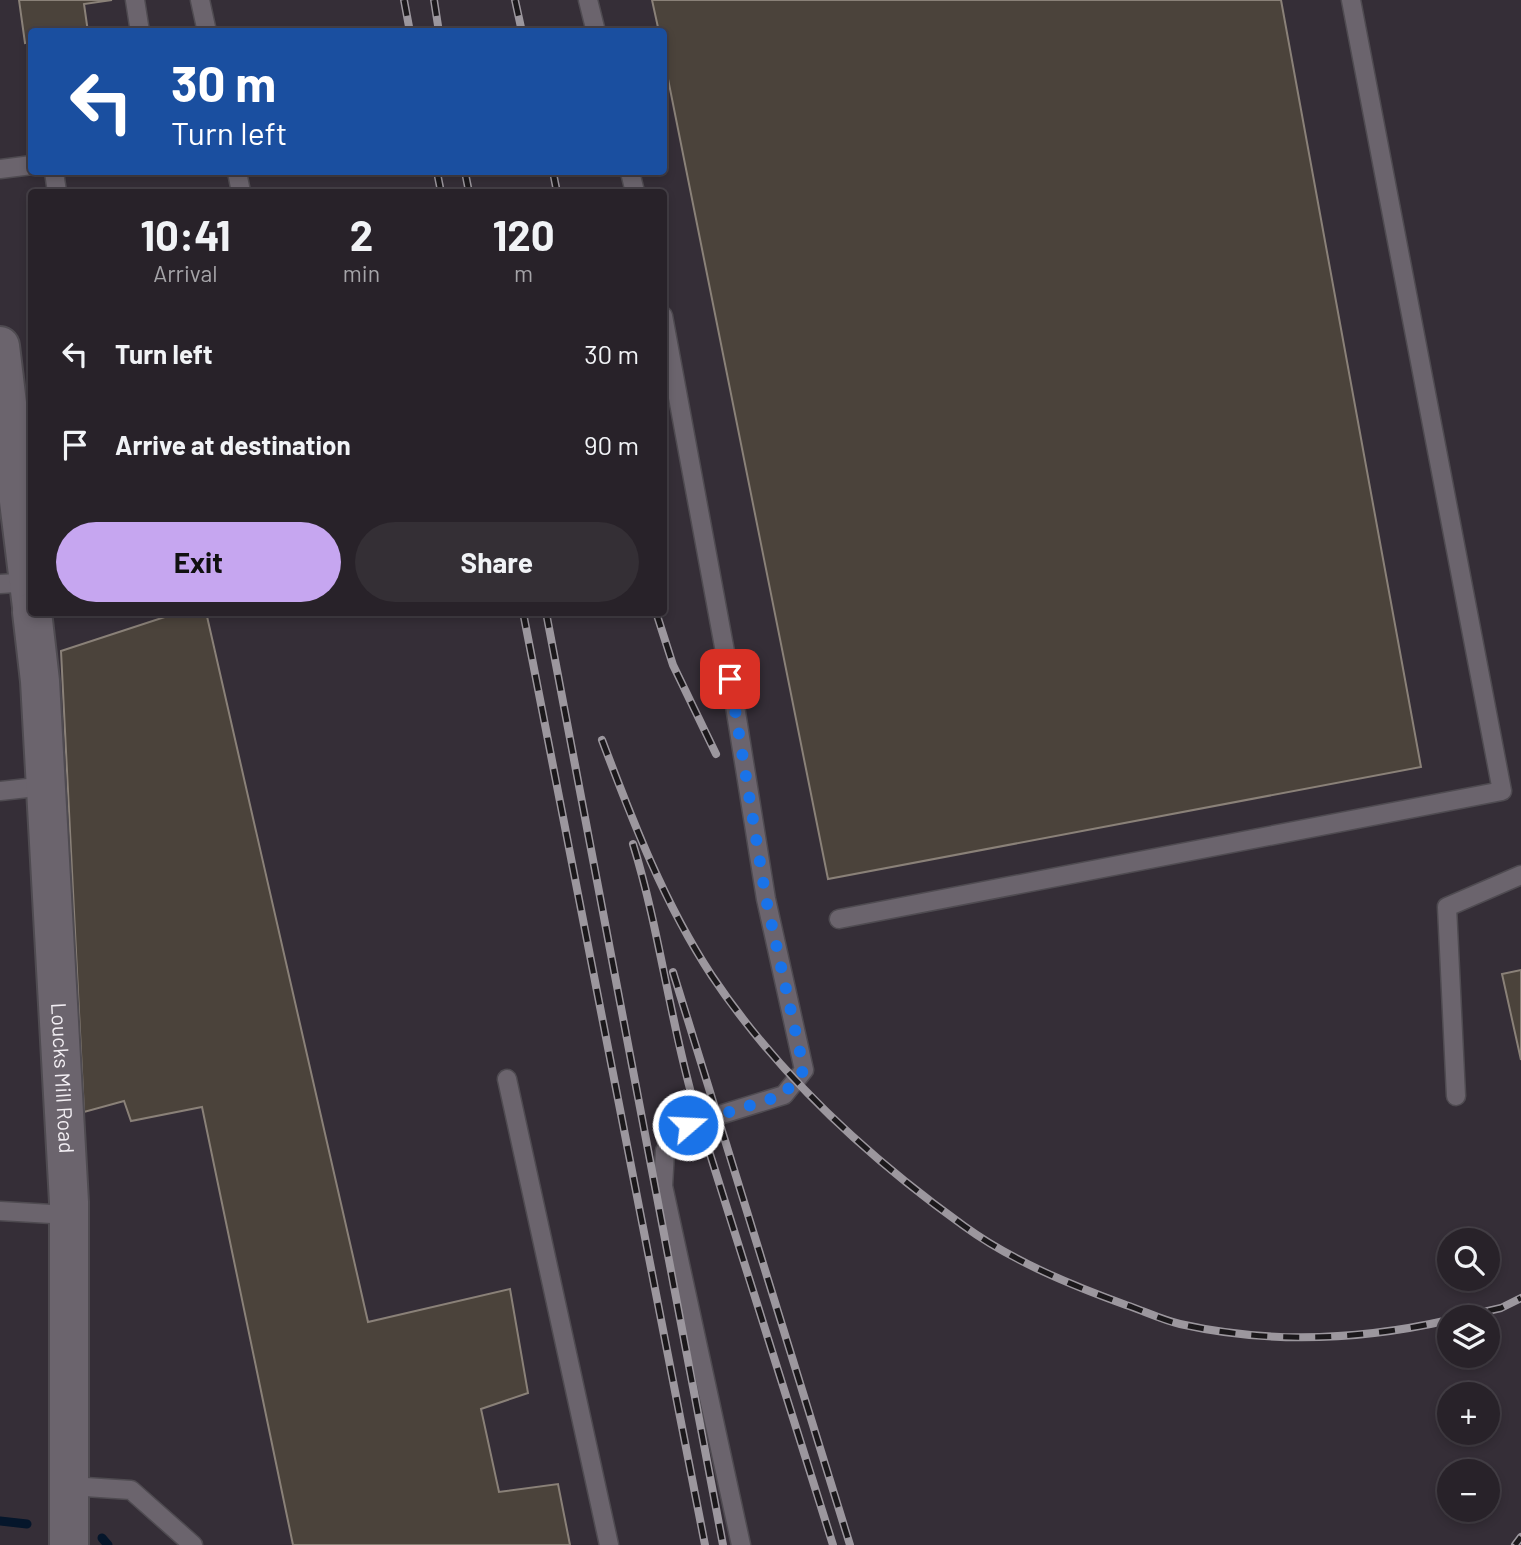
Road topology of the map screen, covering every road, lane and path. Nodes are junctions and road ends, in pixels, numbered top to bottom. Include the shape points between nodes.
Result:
1 (135, 0) edge
2 (200, 0) edge
3 (588, 0) edge
4 (1351, 0) edge
5 (139, 28) edge
6 (206, 28) edge
7 (595, 28) edge
8 (28, 166) edge
9 (0, 169) edge
10 (667, 338) edge
11 (0, 346) edge
12 (25, 593) edge
13 (28, 611) edge
14 (29, 616) edge
15 (46, 786) junction
16 (0, 791) edge
17 (1521, 875) edge
18 (839, 919) dead end
19 (508, 1079) dead end
20 (1456, 1096) dead end
21 (0, 1211) edge
22 (69, 1215) junction
23 (70, 1486) junction
24 (69, 1545) edge
25 (193, 1545) edge
26 (609, 1545) edge
27 (741, 1545) edge

1 - 5 lane
2 - 6 lane
3 - 7 lane
4 - 18 lane via 1502,791
8 - 9 lane
10 - 27 lane via 766,899 804,1070 783,1095 688,1125 662,1159 663,1186
11 - 12 street, Loucks Mill Road
12 - 13 street, Loucks Mill Road
14 - 15 street, Loucks Mill Road via 40,681
15 - 16 lane
15 - 22 street, Loucks Mill Road
17 - 20 lane via 1447,907
19 - 26 lane
21 - 22 lane
22 - 23 street, Loucks Mill Road
23 - 24 street, Loucks Mill Road
23 - 25 lane via 131,1490

